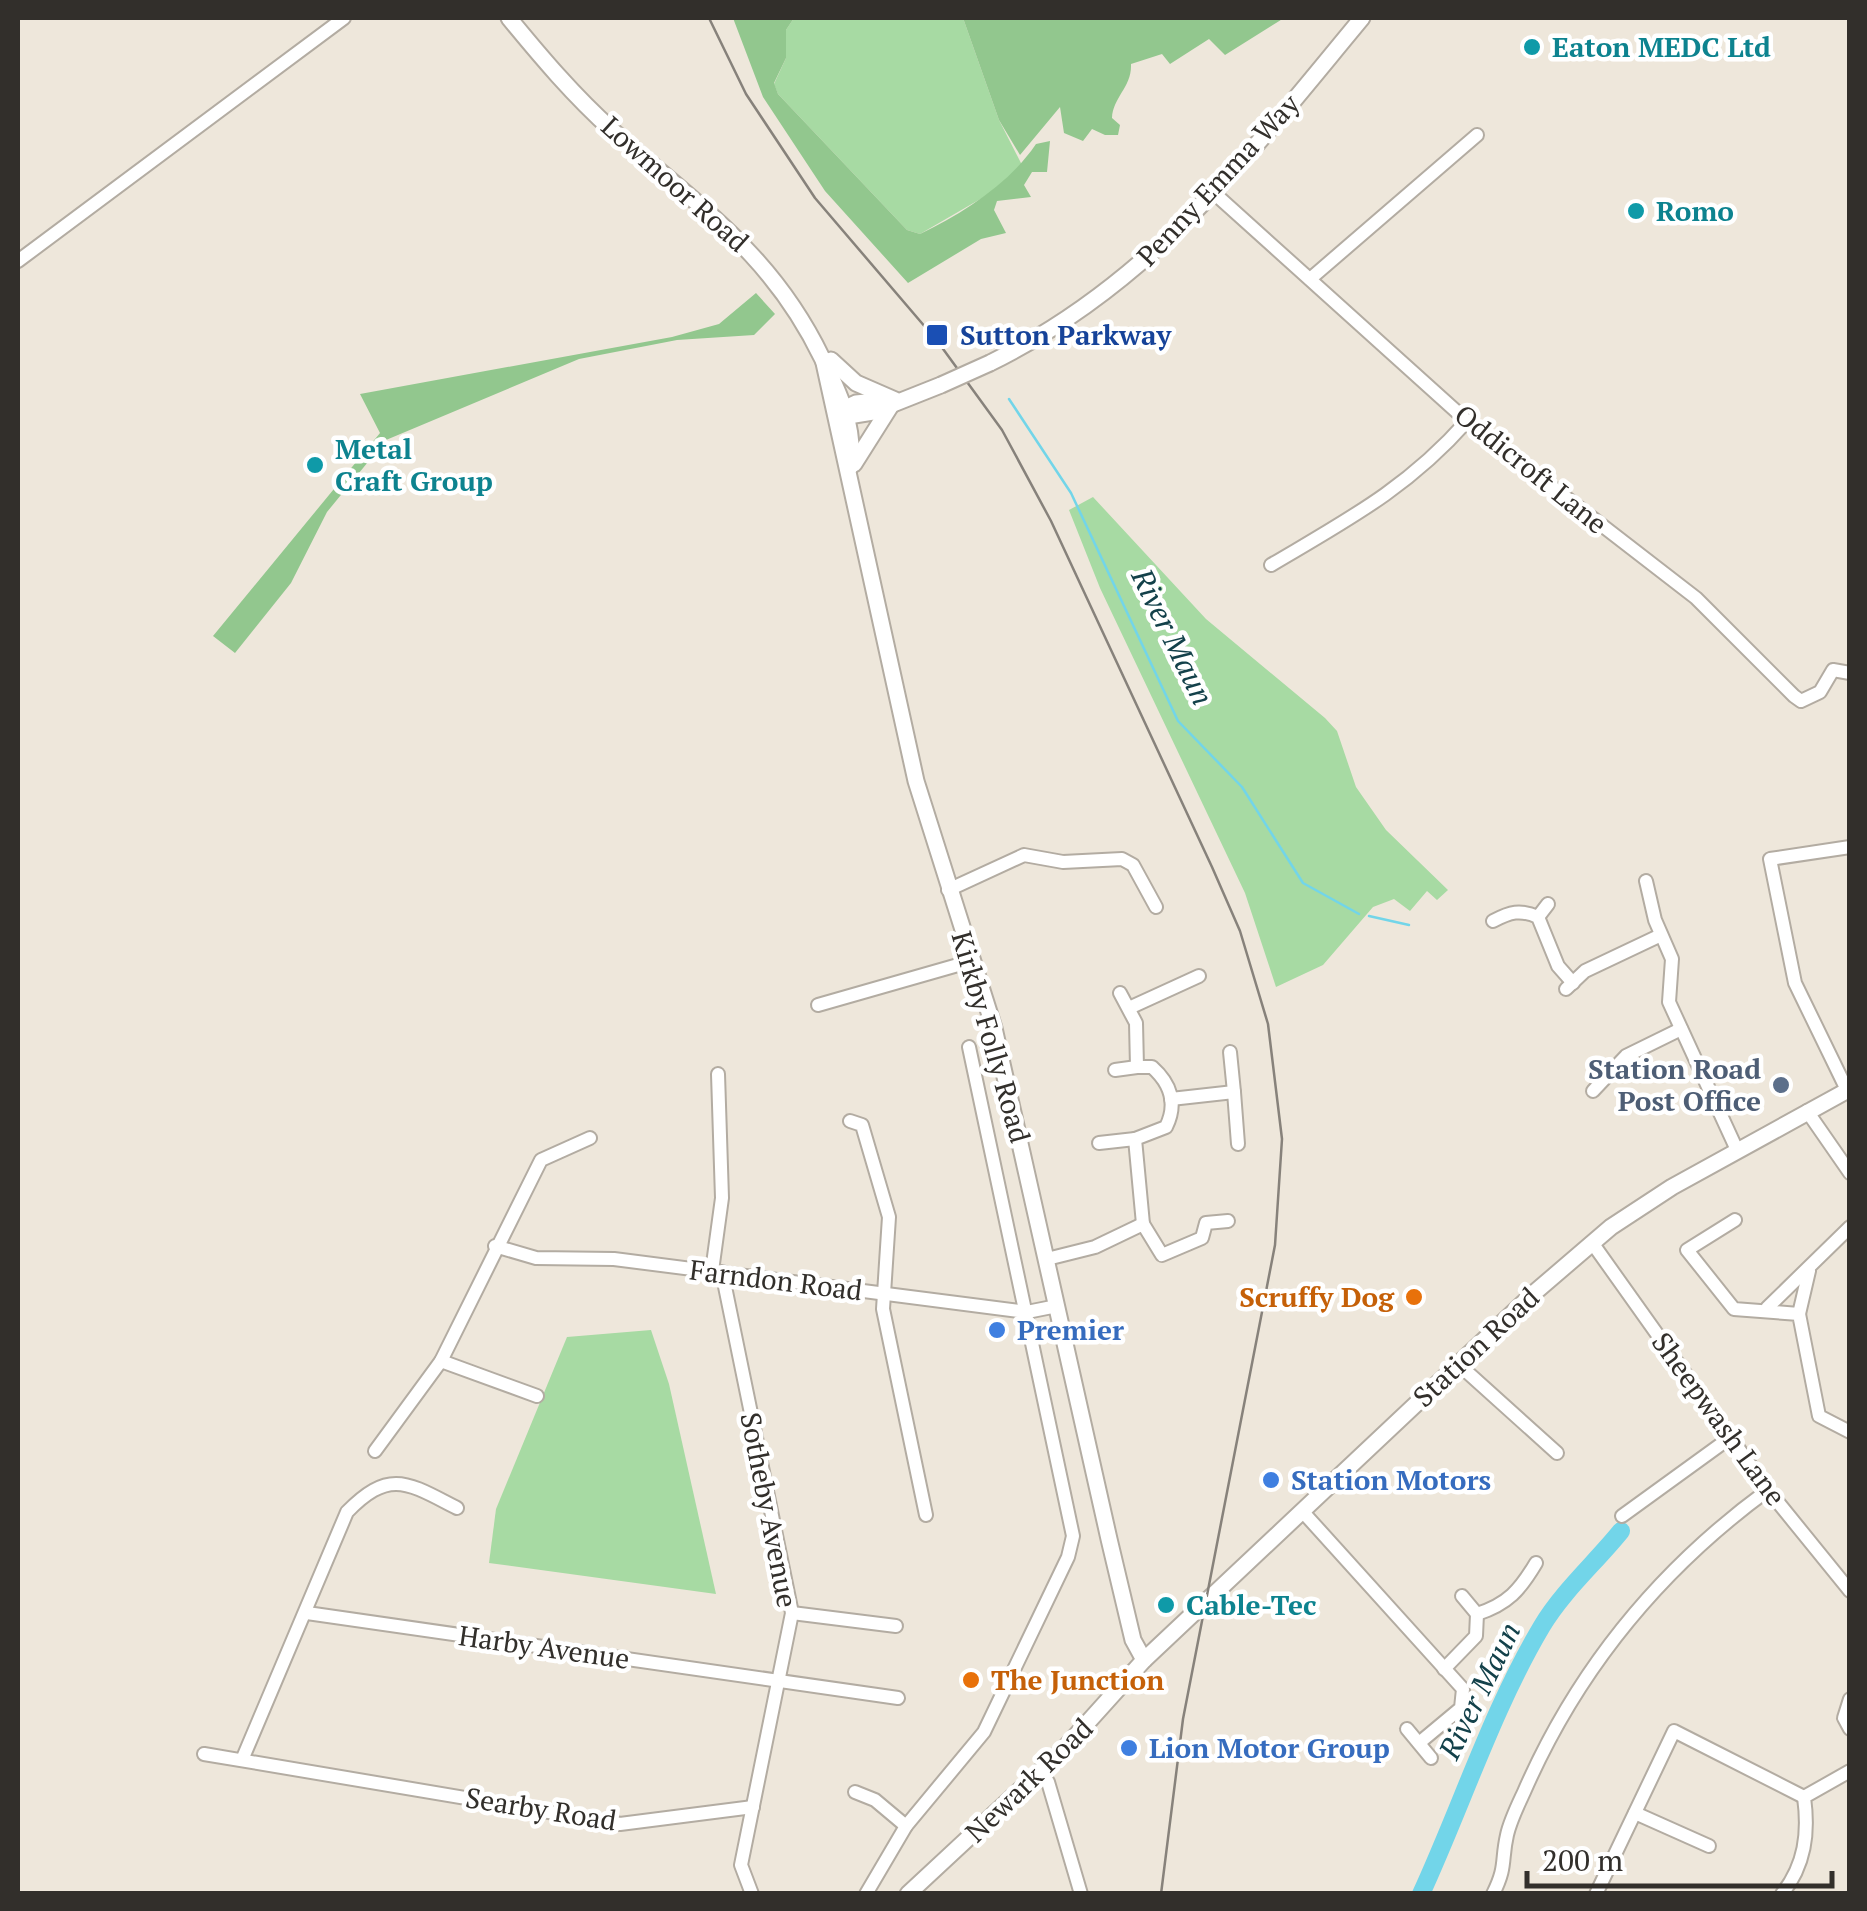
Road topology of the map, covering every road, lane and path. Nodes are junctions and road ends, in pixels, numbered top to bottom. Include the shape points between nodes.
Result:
1 (509, 18) edge
2 (1362, 18) edge
3 (335, 20) edge
4 (1476, 136) dead end
5 (1214, 193) junction
6 (18, 261) edge
7 (1310, 279) junction
8 (821, 355) junction
9 (895, 400) junction
10 (842, 413) junction
11 (1468, 421) junction
12 (850, 471) junction
13 (1271, 565) dead end
14 (1850, 672) edge
15 (1850, 847) edge
16 (1646, 881) dead end
17 (948, 890) junction
18 (1548, 904) dead end
19 (1156, 907) dead end
20 (1538, 917) junction
21 (1493, 921) dead end
22 (1662, 936) junction
23 (972, 961) junction
24 (1200, 976) dead end
25 (1120, 993) dead end
26 (818, 1005) dead end
27 (1128, 1008) junction
28 (1681, 1029) junction
29 (969, 1047) dead end
30 (1230, 1052) dead end
31 (1137, 1067) junction
32 (1115, 1070) dead end
33 (718, 1074) dead end
34 (1848, 1089) edge
35 (1592, 1091) dead end
36 (1234, 1092) junction
37 (1172, 1099) junction
38 (1808, 1112) junction
39 (850, 1122) dead end
40 (590, 1138) dead end
41 (1134, 1139) junction
42 (1099, 1143) dead end
43 (1238, 1144) dead end
44 (1736, 1150) junction
45 (1850, 1173) edge
46 (1735, 1220) dead end
47 (1228, 1221) dead end
48 (1143, 1224) junction
49 (1850, 1227) edge
50 (1593, 1244) junction
51 (495, 1246) junction
52 (1047, 1259) junction
53 (1810, 1269) junction
54 (717, 1271) junction
55 (883, 1294) junction
56 (1058, 1306) junction
57 (1767, 1308) junction
58 (1027, 1312) junction
59 (1799, 1314) junction
60 (441, 1361) junction
61 (1456, 1362) junction
62 (537, 1396) dead end
63 (1850, 1432) edge
64 (1731, 1437) junction
65 (375, 1451) dead end
66 (1557, 1453) dead end
67 (1768, 1490) junction
68 (456, 1508) dead end
69 (1303, 1512) junction
70 (926, 1515) dead end
71 (1622, 1516) dead end
72 (1536, 1563) dead end
73 (1850, 1591) edge
74 (1462, 1596) dead end
75 (307, 1613) junction
76 (792, 1613) junction
77 (1478, 1614) junction
78 (896, 1626) dead end
79 (1018, 1658) joint
80 (1144, 1660) junction
81 (1444, 1669) junction
82 (781, 1681) junction
83 (898, 1698) dead end
84 (1850, 1699) edge
85 (1407, 1728) dead end
86 (1850, 1729) edge
87 (1419, 1743) junction
88 (204, 1754) dead end
89 (1431, 1758) dead end
90 (242, 1760) junction
91 (1040, 1771) junction
92 (1850, 1771) edge
93 (855, 1792) dead end
94 (1804, 1797) junction
95 (753, 1807) junction
96 (1635, 1813) junction
97 (906, 1826) junction
98 (1708, 1846) dead end
99 (1491, 1887) edge
100 (752, 1894) edge
101 (866, 1894) edge
102 (908, 1894) edge
103 (1081, 1894) edge
104 (1596, 1894) edge
105 (1782, 1894) edge

1 - 8 main road, Lowmoor Road via 610,128 774,276
2 - 5 main road, Penny Emma Way
3 - 6 street
4 - 7 street
5 - 7 street, Oddicroft Lane
5 - 9 main road, Penny Emma Way, bridge via 1130,274 1063,322 990,363
7 - 11 street, Oddicroft Lane
8 - 9 main road via 856,383
8 - 10 main road, Lowmoor Road via 837,380
9 - 10 main road, Penny Emma Way via 873,412
9 - 12 main road
10 - 12 main road, Lowmoor Road via 853,442
11 - 13 street via 1428,466 1381,501
11 - 14 street, Oddicroft Lane via 1696,598 1794,696 1802,700 1820,692 1833,670
12 - 17 main road, Kirkby Folly Road via 916,781
15 - 34 street via 1770,859 1796,984
16 - 22 street
17 - 19 street via 1024,855 1063,862 1122,859 1133,865
17 - 23 main road, Kirkby Folly Road
18 - 20 street
20 - 21 street via 1509,912
20 - 22 street via 1569,986 1585,971
22 - 28 street via 1672,959 1669,1002
23 - 26 street
23 - 52 main road, Kirkby Folly Road
24 - 27 street
25 - 27 street
27 - 31 street via 1136,1023
28 - 35 street via 1626,1056
28 - 44 street
29 - 58 street, Kirkby Folly Road
30 - 36 street
31 - 32 street
31 - 37 street via 1152,1067
33 - 54 street, Sotheby Avenue
34 - 38 main road, Station Road
36 - 37 street
36 - 43 street
37 - 41 street via 1166,1127
38 - 44 main road, Station Road
38 - 45 street
39 - 55 street via 862,1126 889,1217
40 - 51 street via 541,1160
41 - 42 street
41 - 48 street
44 - 50 main road, Station Road
46 - 57 street via 1687,1250 1734,1310
47 - 48 street via 1206,1223 1202,1238 1162,1256
48 - 52 street via 1095,1248
49 - 53 street
50 - 61 main road, Station Road
50 - 64 street, Sheepwash Lane
51 - 54 street, Farndon Road via 536,1258
51 - 60 street
52 - 56 main road, Kirkby Folly Road
53 - 57 street
53 - 59 street
54 - 55 street, Farndon Road
54 - 76 street, Sotheby Avenue
55 - 58 street, Farndon Road
55 - 70 street
56 - 58 street, Farndon Road
56 - 80 main road, Kirkby Folly Road via 1133,1640
57 - 59 street
58 - 79 street, Kirkby Folly Road via 1074,1536
59 - 63 street via 1819,1416
60 - 62 street
60 - 65 street
61 - 66 street
61 - 69 main road, Station Road
64 - 67 street, Sheepwash Lane
64 - 71 street
67 - 73 street, Sheepwash Lane
67 - 99 street via 1672,1568 1618,1629 1564,1710 1524,1790 1507,1836 1506,1868
68 - 75 street via 405,1482 359,1499 347,1512
69 - 80 main road, Station Road
69 - 81 street
72 - 77 street via 1503,1606
74 - 77 street
75 - 82 street, Harby Avenue
75 - 90 street
76 - 78 street
76 - 82 street, Sotheby Avenue
77 - 81 street via 1476,1636
79 - 97 street, Newark Road via 972,1752
80 - 91 main road, Newark Road
81 - 87 street via 1463,1689 1461,1708
82 - 83 street, Harby Avenue
82 - 95 street, Sotheby Avenue
84 - 86 street via 1844,1718
85 - 87 street
87 - 89 street
88 - 90 street, Searby Road
90 - 95 street, Searby Road via 620,1824
91 - 102 main road, Newark Road
91 - 103 street
92 - 94 street
93 - 97 street
94 - 96 street via 1674,1731
94 - 105 street via 1806,1842 1797,1875
95 - 100 street via 741,1865
96 - 98 street
96 - 104 street
97 - 101 street, Newark Road

